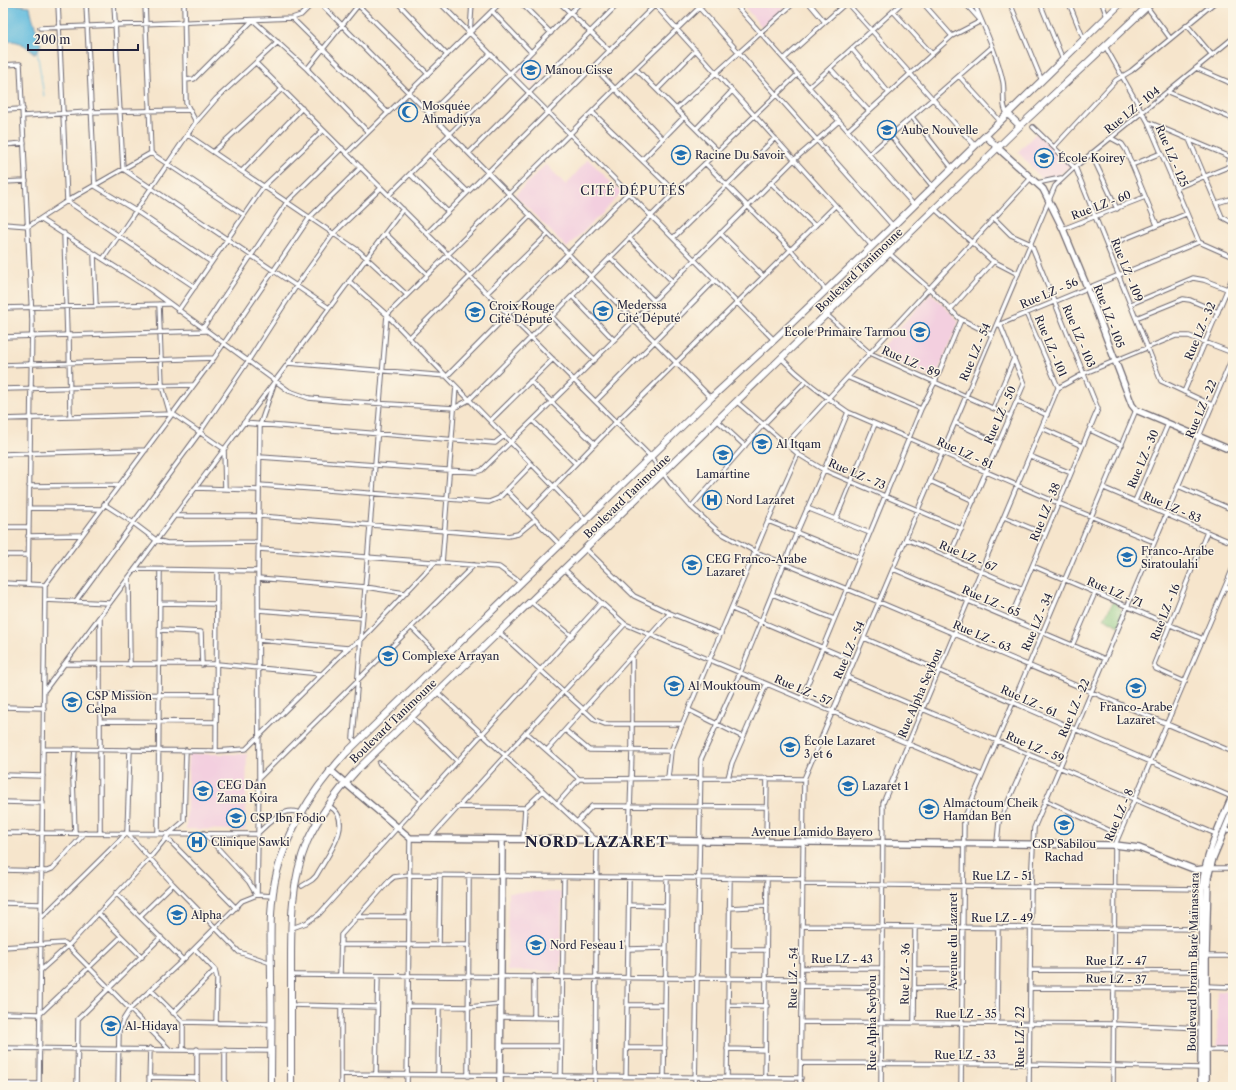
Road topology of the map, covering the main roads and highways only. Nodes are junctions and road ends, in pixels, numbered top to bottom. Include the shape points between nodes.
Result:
1 (1122, 3) edge
2 (1149, 5) edge
3 (1008, 114) junction
4 (1020, 126) junction
5 (986, 136) junction
6 (998, 148) junction
7 (271, 1087) edge
8 (292, 1087) edge

1 - 3 main road, Boulevard Tanimoune
2 - 4 main road, Boulevard Tanimoune
3 - 4 main road
3 - 5 main road, Boulevard Tanimoune
4 - 6 main road, Boulevard Tanimoune
5 - 6 main road
5 - 7 main road, Boulevard Tanimoune via 651,456 356,744 314,790 300,813 283,852 270,896
6 - 8 main road, Boulevard Tanimoune via 345,783 317,822 297,873 291,928

